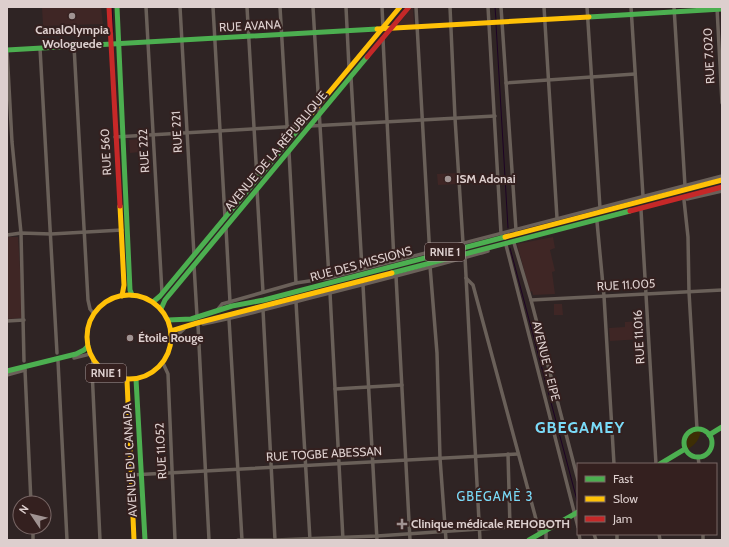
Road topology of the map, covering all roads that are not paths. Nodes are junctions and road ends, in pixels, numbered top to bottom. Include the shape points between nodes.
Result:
1 (109, 7) edge
2 (117, 7) edge
3 (146, 7) edge
4 (180, 7) edge
5 (213, 7) edge
6 (247, 7) edge
7 (280, 7) edge
8 (313, 7) edge
9 (346, 7) edge
10 (382, 7) edge
11 (400, 7) edge
12 (409, 7) edge
13 (416, 7) edge
14 (450, 7) edge
15 (488, 7) edge
16 (501, 7) edge
17 (544, 7) edge
18 (587, 7) edge
19 (631, 7) edge
20 (718, 8) edge
21 (674, 10) edge
22 (632, 14) junction
23 (588, 17) junction
24 (545, 20) junction
25 (502, 22) junction
26 (489, 23) junction
27 (451, 25) junction
28 (417, 27) junction
29 (382, 28) junction
30 (390, 29) junction
31 (347, 31) junction
32 (315, 33) junction
33 (281, 35) junction
34 (248, 36) junction
35 (215, 38) junction
36 (383, 38) junction
37 (182, 40) junction
38 (148, 42) junction
39 (111, 43) junction
40 (119, 43) junction
41 (74, 46) junction
42 (40, 48) junction
43 (7, 50) edge
44 (349, 69) junction
45 (721, 70) edge
46 (636, 74) junction
47 (592, 76) junction
48 (351, 77) junction
49 (549, 79) junction
50 (506, 83) junction
51 (722, 103) edge
52 (319, 105) junction
53 (320, 113) junction
54 (495, 116) junction
55 (455, 118) junction
56 (422, 120) junction
57 (388, 122) junction
58 (354, 123) junction
59 (320, 125) junction
60 (301, 126) junction
61 (309, 126) junction
62 (287, 127) junction
63 (254, 129) junction
64 (220, 131) junction
65 (187, 133) junction
66 (153, 135) junction
67 (115, 137) junction
68 (122, 137) junction
69 (288, 143) junction
70 (289, 150) junction
71 (722, 176) edge
72 (257, 180) junction
73 (722, 180) edge
74 (685, 186) junction
75 (722, 187) edge
76 (257, 190) junction
77 (722, 191) edge
78 (643, 196) junction
79 (684, 200) junction
80 (600, 208) junction
81 (641, 210) junction
82 (225, 218) junction
83 (557, 218) junction
84 (597, 222) junction
85 (226, 228) junction
86 (127, 229) junction
87 (120, 230) junction
88 (516, 230) junction
89 (85, 232) junction
90 (21, 233) junction
91 (7, 234) edge
92 (51, 234) junction
93 (501, 234) junction
94 (463, 243) junction
95 (514, 243) junction
96 (506, 245) junction
97 (430, 254) junction
98 (194, 255) junction
99 (465, 258) junction
100 (394, 261) junction
101 (430, 265) junction
102 (194, 266) junction
103 (362, 269) junction
104 (396, 276) junction
105 (329, 278) junction
106 (466, 278) junction
107 (296, 283) junction
108 (363, 285) junction
109 (722, 290) edge
110 (263, 292) junction
111 (689, 292) junction
112 (162, 293) junction
113 (330, 294) junction
114 (646, 294) junction
115 (132, 295) junction
116 (122, 296) junction
117 (604, 296) junction
118 (531, 300) junction
119 (153, 302) junction
120 (230, 302) junction
121 (296, 302) junction
122 (161, 309) junction
123 (218, 310) junction
124 (263, 310) junction
125 (94, 314) junction
126 (197, 316) junction
127 (230, 319) junction
128 (24, 320) junction
129 (168, 320) junction
130 (7, 321) edge
131 (198, 325) junction
132 (171, 331) junction
133 (172, 341) junction
134 (88, 346) junction
135 (57, 353) dead end
136 (91, 356) junction
137 (24, 361) dead end
138 (58, 361) junction
139 (163, 363) junction
140 (25, 370) junction
141 (7, 371) edge
142 (7, 375) edge
143 (136, 379) junction
144 (126, 380) junction
145 (402, 385) junction
146 (368, 387) junction
147 (335, 389) junction
148 (722, 427) edge
149 (697, 429) junction
150 (709, 434) junction
151 (685, 449) junction
152 (508, 454) junction
153 (518, 454) junction
154 (476, 456) junction
155 (698, 457) junction
156 (440, 458) junction
157 (406, 460) junction
158 (372, 462) junction
159 (339, 463) junction
160 (614, 463) edge
161 (656, 463) edge
162 (662, 463) edge
163 (698, 463) edge
164 (306, 465) junction
165 (271, 467) junction
166 (238, 469) junction
167 (206, 471) junction
168 (172, 472) junction
169 (141, 474) junction
170 (131, 475) junction
171 (577, 476) edge
172 (31, 495) edge
173 (577, 512) edge
174 (539, 525) junction
175 (510, 527) junction
176 (480, 529) junction
177 (445, 530) junction
178 (546, 530) junction
179 (410, 533) junction
180 (540, 534) junction
181 (377, 538) edge
182 (310, 539) edge
183 (343, 539) edge
184 (67, 540) edge
185 (100, 540) edge
186 (134, 540) edge
187 (145, 540) edge
188 (175, 540) edge
189 (209, 540) edge
190 (238, 540) edge
191 (242, 540) edge
192 (272, 540) edge
193 (276, 540) edge
194 (410, 540) edge
195 (446, 540) edge
196 (480, 540) edge
197 (529, 540) edge
198 (546, 540) edge

1 - 39 main road, RUE 560
2 - 40 main road, RUE 560
3 - 38 street, RUE 222
4 - 37 street, RUE 221
5 - 35 street
6 - 34 street
7 - 33 street
8 - 32 street
9 - 31 street
10 - 29 street
11 - 29 main road, AVENUE DE LA RÉPUBLIQUE
12 - 30 main road, AVENUE DE LA RÉPUBLIQUE
13 - 28 street
14 - 27 street
15 - 26 street
16 - 25 street
17 - 24 street
18 - 23 street
19 - 22 street
20 - 21 main road, RUE AVANA
20 - 45 street, RUE 7.020
21 - 22 main road, RUE AVANA
21 - 74 street
22 - 23 main road, RUE AVANA
22 - 46 street
23 - 24 main road, RUE AVANA
23 - 47 street
24 - 25 main road, RUE AVANA
24 - 49 street
25 - 26 main road, RUE AVANA
25 - 50 street
26 - 27 main road, RUE AVANA
26 - 54 street
27 - 28 main road, RUE AVANA
27 - 55 street
28 - 30 main road, RUE AVANA
28 - 56 street
29 - 30 main road, RUE AVANA
29 - 31 main road, RUE AVANA
29 - 44 main road, AVENUE DE LA RÉPUBLIQUE
30 - 36 main road, AVENUE DE LA RÉPUBLIQUE
31 - 32 main road, RUE AVANA
31 - 44 street
32 - 33 main road, RUE AVANA
32 - 52 street
33 - 34 main road, RUE AVANA
33 - 62 street
34 - 35 main road, RUE AVANA
34 - 63 street
35 - 37 main road, RUE AVANA
35 - 64 street
36 - 48 main road, AVENUE DE LA RÉPUBLIQUE
36 - 57 street
37 - 38 main road, RUE AVANA
37 - 65 street, RUE 221
38 - 40 main road, RUE AVANA
38 - 66 street, RUE 222
39 - 40 main road, RUE AVANA
39 - 41 main road, RUE AVANA
39 - 67 main road, RUE 560
40 - 68 main road, RUE 560
41 - 42 main road, RUE AVANA
41 - 89 street
42 - 43 main road, RUE AVANA
42 - 92 street
43 - 90 street via 12,142
44 - 52 main road, AVENUE DE LA RÉPUBLIQUE
45 - 51 street, RUE 7.020
46 - 47 street
46 - 78 street
47 - 49 street
47 - 80 street
48 - 53 main road, AVENUE DE LA RÉPUBLIQUE
48 - 58 street
49 - 50 street
49 - 83 street
50 - 88 street
52 - 53 street
52 - 60 main road, AVENUE DE LA RÉPUBLIQUE
53 - 59 street
53 - 61 main road, AVENUE DE LA RÉPUBLIQUE
54 - 55 street
54 - 93 street
55 - 56 street
55 - 94 street
56 - 57 street
56 - 97 street
57 - 58 street
57 - 100 street
58 - 59 street
58 - 103 street
59 - 61 street
59 - 105 street
60 - 62 street
60 - 69 main road, AVENUE DE LA RÉPUBLIQUE
61 - 70 main road, AVENUE DE LA RÉPUBLIQUE
62 - 63 street
62 - 69 street
63 - 64 street
63 - 72 street
64 - 65 street
64 - 82 street
65 - 66 street
65 - 98 street, RUE 221
66 - 68 street
66 - 112 street, RUE 222
67 - 68 street
67 - 87 main road, RUE 560
68 - 86 main road, RUE 560
69 - 72 main road, AVENUE DE LA RÉPUBLIQUE
70 - 76 main road, AVENUE DE LA RÉPUBLIQUE
70 - 107 street
71 - 74 street
72 - 82 main road, AVENUE DE LA RÉPUBLIQUE
73 - 97 main road, RUE DES MISSIONS / RNIE 1
74 - 78 street
75 - 101 main road, RUE DES MISSIONS / RNIE 1
76 - 85 main road, AVENUE DE LA RÉPUBLIQUE
76 - 110 street
77 - 79 street
78 - 80 street
79 - 81 street
79 - 111 street
80 - 83 street
81 - 84 street
81 - 114 street, RUE 11.016
82 - 98 main road, AVENUE DE LA RÉPUBLIQUE
83 - 88 street
84 - 95 street
84 - 117 street
85 - 102 main road, AVENUE DE LA RÉPUBLIQUE
85 - 120 street
86 - 87 street
86 - 115 main road, RUE 560
87 - 89 street
87 - 116 main road, RUE 560 via 124,285
88 - 93 street
89 - 92 street
89 - 125 street via 88,300
90 - 91 street
90 - 92 street
90 - 128 street
92 - 135 street
93 - 94 street
94 - 97 street
95 - 96 street
95 - 118 street, AVENUE Y. EIPE
96 - 99 street
96 - 173 street, AVENUE Y. EIPE
97 - 100 street
97 - 101 street
97 - 123 main road, RUE DES MISSIONS / RNIE 1 via 315,287
98 - 112 main road, AVENUE DE LA RÉPUBLIQUE
99 - 101 street
99 - 106 street
100 - 103 street
101 - 104 street
101 - 132 main road, RUE DES MISSIONS / RNIE 1 via 197,322
101 - 156 street via 437,353
102 - 122 main road, AVENUE DE LA RÉPUBLIQUE via 165,300
102 - 126 street
103 - 105 street
104 - 108 street
104 - 145 street
105 - 107 street
106 - 153 street via 473,285
106 - 154 street
107 - 110 street
108 - 113 street
108 - 146 street
109 - 111 street, RUE 11.005
110 - 120 street
111 - 114 street, RUE 11.005
111 - 149 street
112 - 119 main road, AVENUE DE LA RÉPUBLIQUE
113 - 121 street
113 - 147 street
114 - 117 street, RUE 11.005
114 - 161 street, RUE 11.016
115 - 116 main road, RNIE 1
115 - 119 main road, RNIE 1
116 - 125 main road, RNIE 1 via 106,302
117 - 118 street, RUE 11.005
117 - 160 street
118 - 171 street, AVENUE Y. EIPE
119 - 122 main road, RNIE 1
120 - 123 street via 220,305
121 - 124 street
121 - 164 street
122 - 129 main road, RNIE 1
123 - 126 main road, RUE DES MISSIONS / RNIE 1
124 - 127 street
124 - 165 street
125 - 134 main road, RNIE 1 via 88,329
126 - 129 main road, RUE DES MISSIONS / RNIE 1
127 - 131 street
127 - 166 street
128 - 130 street
128 - 137 street
129 - 132 main road, RNIE 1
131 - 133 street via 181,330
131 - 167 street
132 - 133 main road, RNIE 1
133 - 139 main road, RNIE 1
134 - 136 main road, RNIE 1
134 - 141 main road, RNIE 1 via 76,354
136 - 138 street
136 - 144 main road, RNIE 1 via 99,368 116,378
136 - 185 street
138 - 140 street
138 - 184 street
139 - 143 main road, RNIE 1 via 151,374
139 - 168 street, RUE 11.052 via 168,374
140 - 142 street
140 - 172 street
143 - 144 main road, RNIE 1
143 - 169 main road, AVENUE DU CANADA
144 - 170 main road, AVENUE DU CANADA
145 - 146 street
145 - 157 street
146 - 147 street
146 - 158 street
147 - 159 street
148 - 150 main road
149 - 150 main road
149 - 151 main road via 686,436
150 - 155 main road via 712,442 710,449
151 - 155 main road via 691,456
151 - 162 main road
152 - 153 street, RUE TOGBE ABESSAN
152 - 154 street, RUE TOGBE ABESSAN
152 - 175 street
153 - 174 street
154 - 156 street, RUE TOGBE ABESSAN
154 - 176 street
155 - 163 street
156 - 157 street, RUE TOGBE ABESSAN
156 - 177 street
157 - 158 street, RUE TOGBE ABESSAN
157 - 179 street
158 - 159 street, RUE TOGBE ABESSAN
158 - 181 street
159 - 164 street, RUE TOGBE ABESSAN
159 - 183 street
164 - 165 street, RUE TOGBE ABESSAN
164 - 182 street
165 - 166 street, RUE TOGBE ABESSAN
165 - 193 street
166 - 167 street, RUE TOGBE ABESSAN
166 - 191 street
167 - 168 street, RUE TOGBE ABESSAN
167 - 189 street
168 - 169 street, RUE TOGBE ABESSAN
168 - 188 street, RUE 11.052
169 - 170 street, RUE TOGBE ABESSAN
169 - 187 main road, AVENUE DU CANADA
170 - 186 main road, AVENUE DU CANADA
173 - 178 main road
174 - 175 street
174 - 180 street
175 - 176 street
176 - 177 street
176 - 196 street
177 - 179 street
177 - 195 street
178 - 180 main road
178 - 198 street
179 - 181 street
179 - 194 street
180 - 197 main road
181 - 183 street
182 - 183 street
182 - 193 street
190 - 191 street
191 - 192 street

